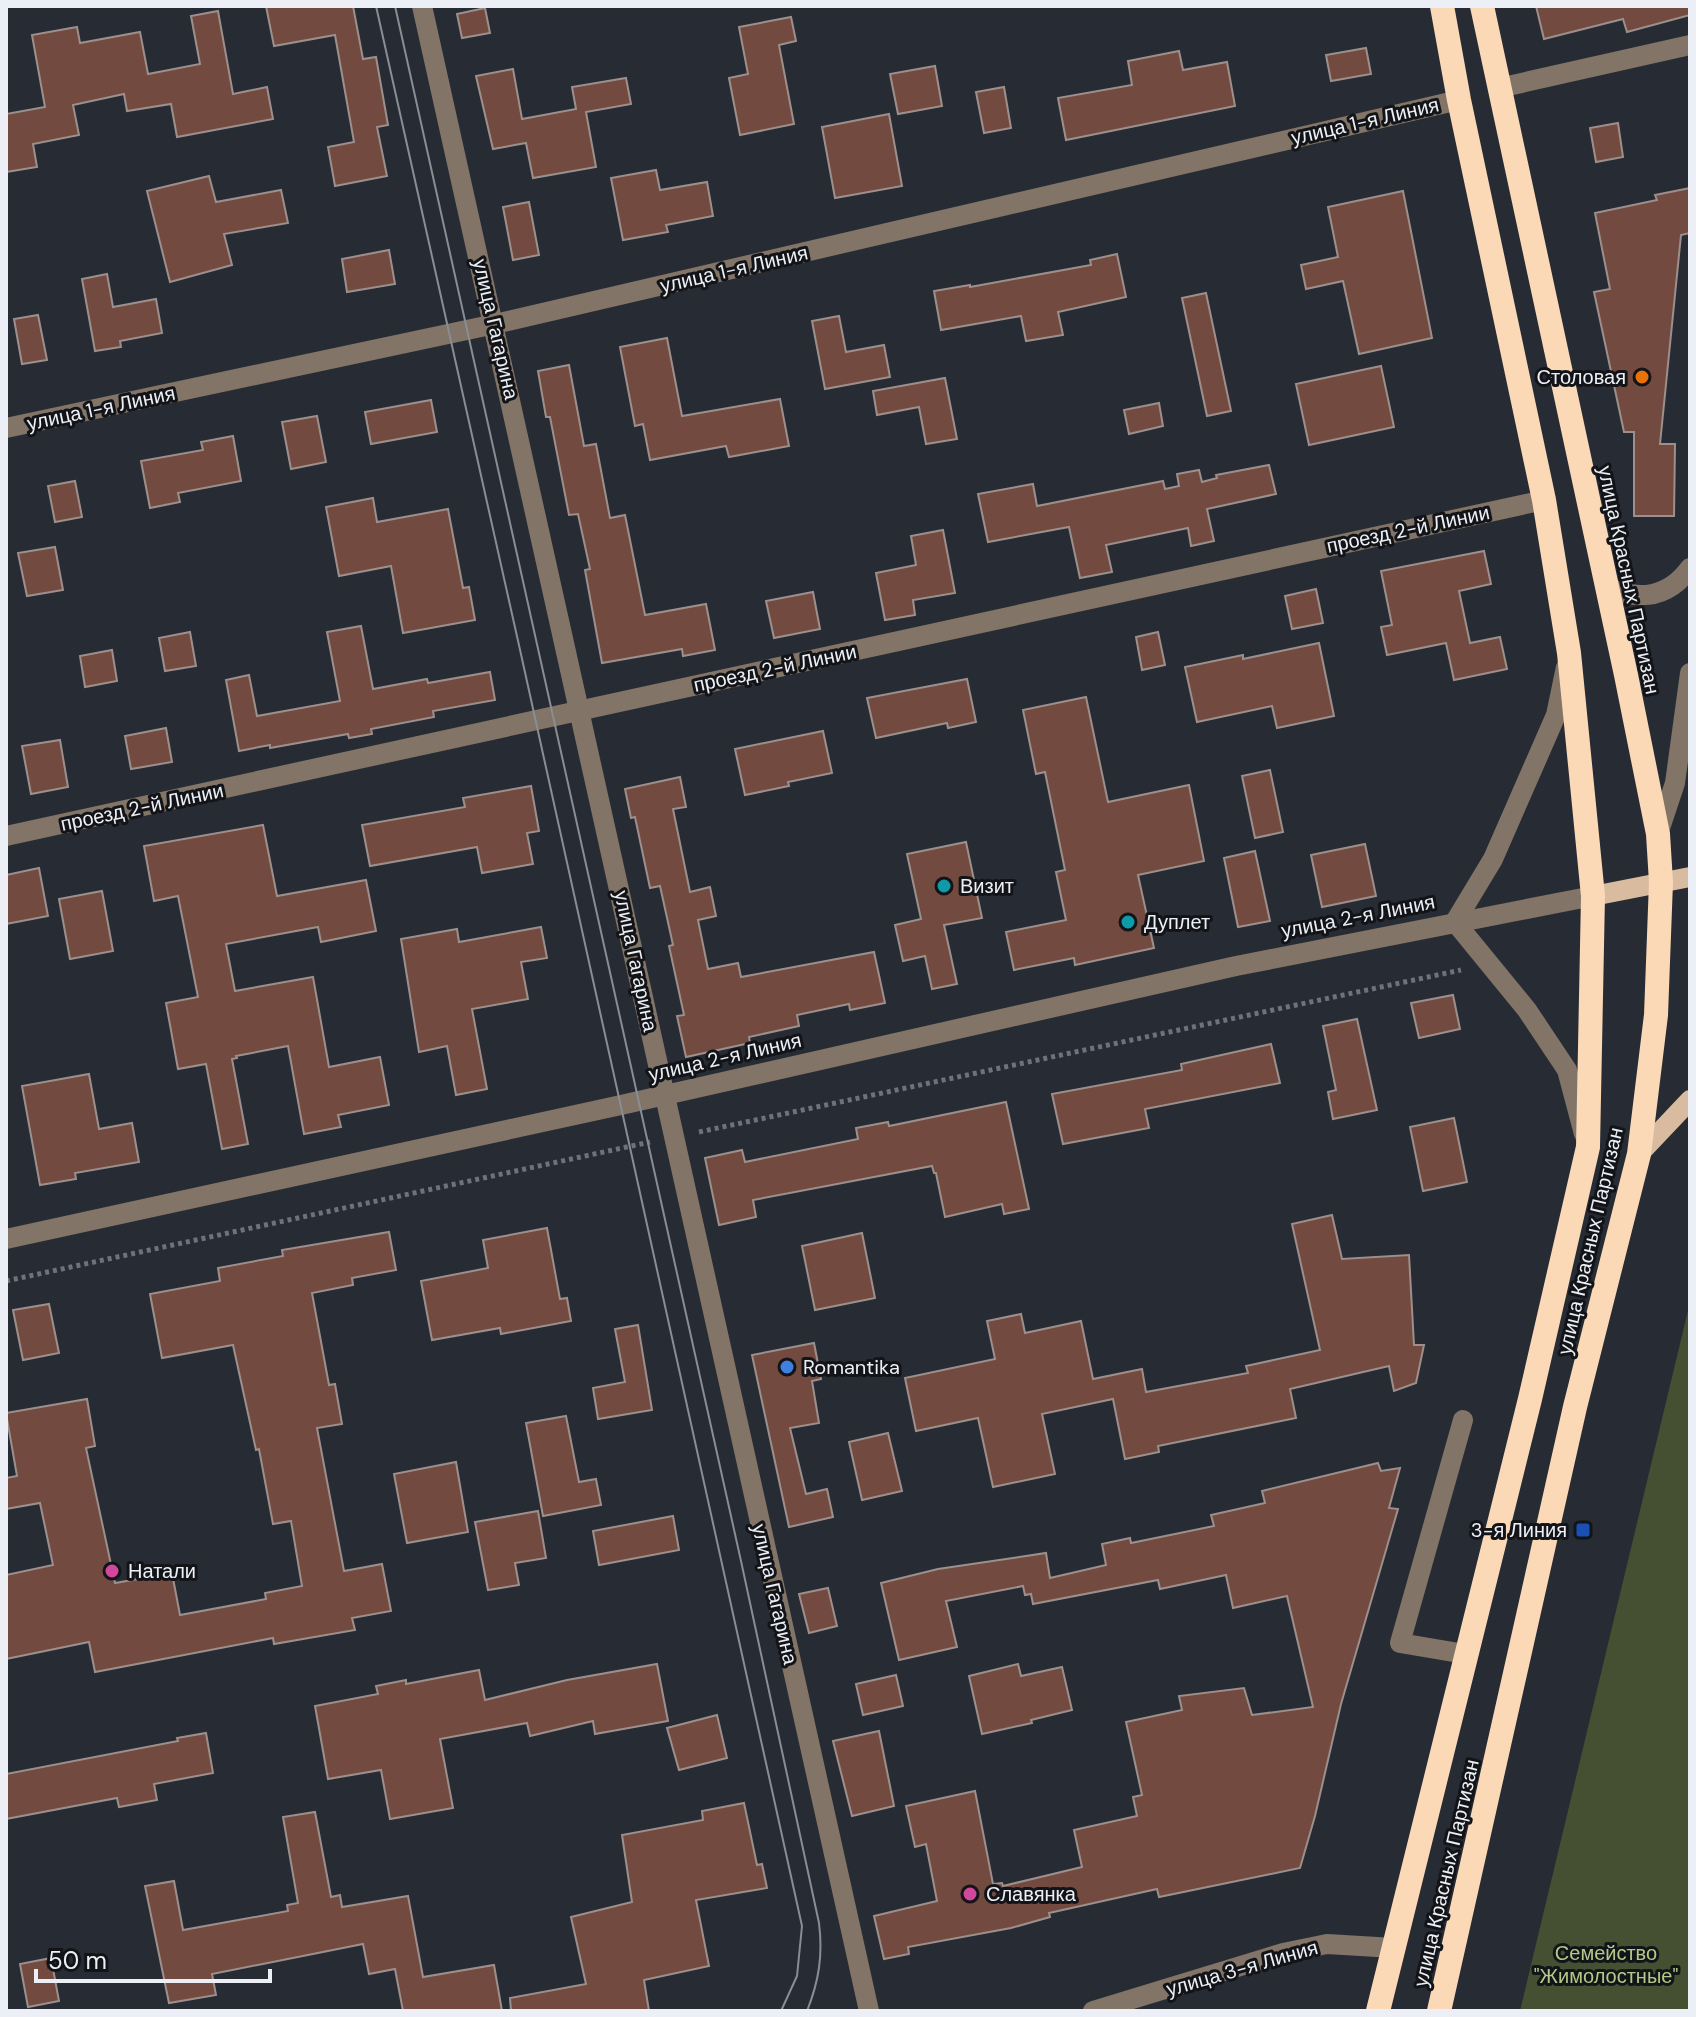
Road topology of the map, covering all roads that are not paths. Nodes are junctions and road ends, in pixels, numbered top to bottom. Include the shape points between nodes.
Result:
1 (422, 6) edge
2 (1442, 6) edge
3 (1482, 6) edge
4 (1690, 45) edge
5 (1499, 88) junction
6 (1459, 100) junction
7 (495, 324) junction
8 (6, 428) edge
9 (1544, 500) junction
10 (1690, 568) edge
11 (1606, 587) junction
12 (1569, 653) junction
13 (1689, 685) edge
14 (581, 710) junction
15 (1658, 834) junction
16 (6, 836) edge
17 (1690, 877) edge
18 (1661, 882) junction
19 (1593, 896) junction
20 (1455, 922) junction
21 (666, 1095) junction
22 (1690, 1100) edge
23 (1588, 1147) junction
24 (1639, 1154) junction
25 (6, 1239) edge
26 (1463, 1420) dead end
27 (1465, 1654) junction
28 (1394, 1948) junction
29 (869, 2011) edge
30 (1093, 2011) edge
31 (1378, 2011) edge
32 (1439, 2011) edge

1 - 7 street, улица Гагарина
2 - 6 highway, улица Красных Партизан
3 - 5 highway, улица Красных Партизан
4 - 5 street
5 - 11 highway, улица Красных Партизан
6 - 7 street, улица 1-я Линия
6 - 9 highway, улица Красных Партизан
7 - 8 street, улица 1-я Линия
7 - 14 street, улица Гагарина
9 - 12 highway, улица Красных Партизан
9 - 14 street, проезд 2-й Линии
10 - 11 street via 1659,594 1625,595
11 - 15 highway, улица Красных Партизан
12 - 19 highway, улица Красных Партизан
12 - 20 street, улица 2-я Линия via 1556,715 1493,859
13 - 15 street via 1675,783
14 - 16 street, проезд 2-й Линии
14 - 21 street, улица Гагарина
15 - 18 highway, улица Красных Партизан
17 - 18 main road, улица 2-я Линия
18 - 19 main road, улица 2-я Линия
18 - 24 highway, улица Красных Партизан via 1656,1015
19 - 20 street, улица 2-я Линия
19 - 23 highway, улица Красных Партизан
20 - 21 street, улица 2-я Линия
20 - 23 street, улица 2-я Линия via 1527,1010 1567,1070
21 - 25 street, улица 2-я Линия
21 - 29 street, улица Гагарина
22 - 24 main road
23 - 27 highway, улица Красных Партизан
24 - 32 highway, улица Красных Партизан via 1575,1407
26 - 27 street via 1400,1643
27 - 28 highway, улица Красных Партизан
28 - 30 street, улица 3-я Линия via 1327,1944 1283,1953
28 - 31 highway, улица Красных Партизан

